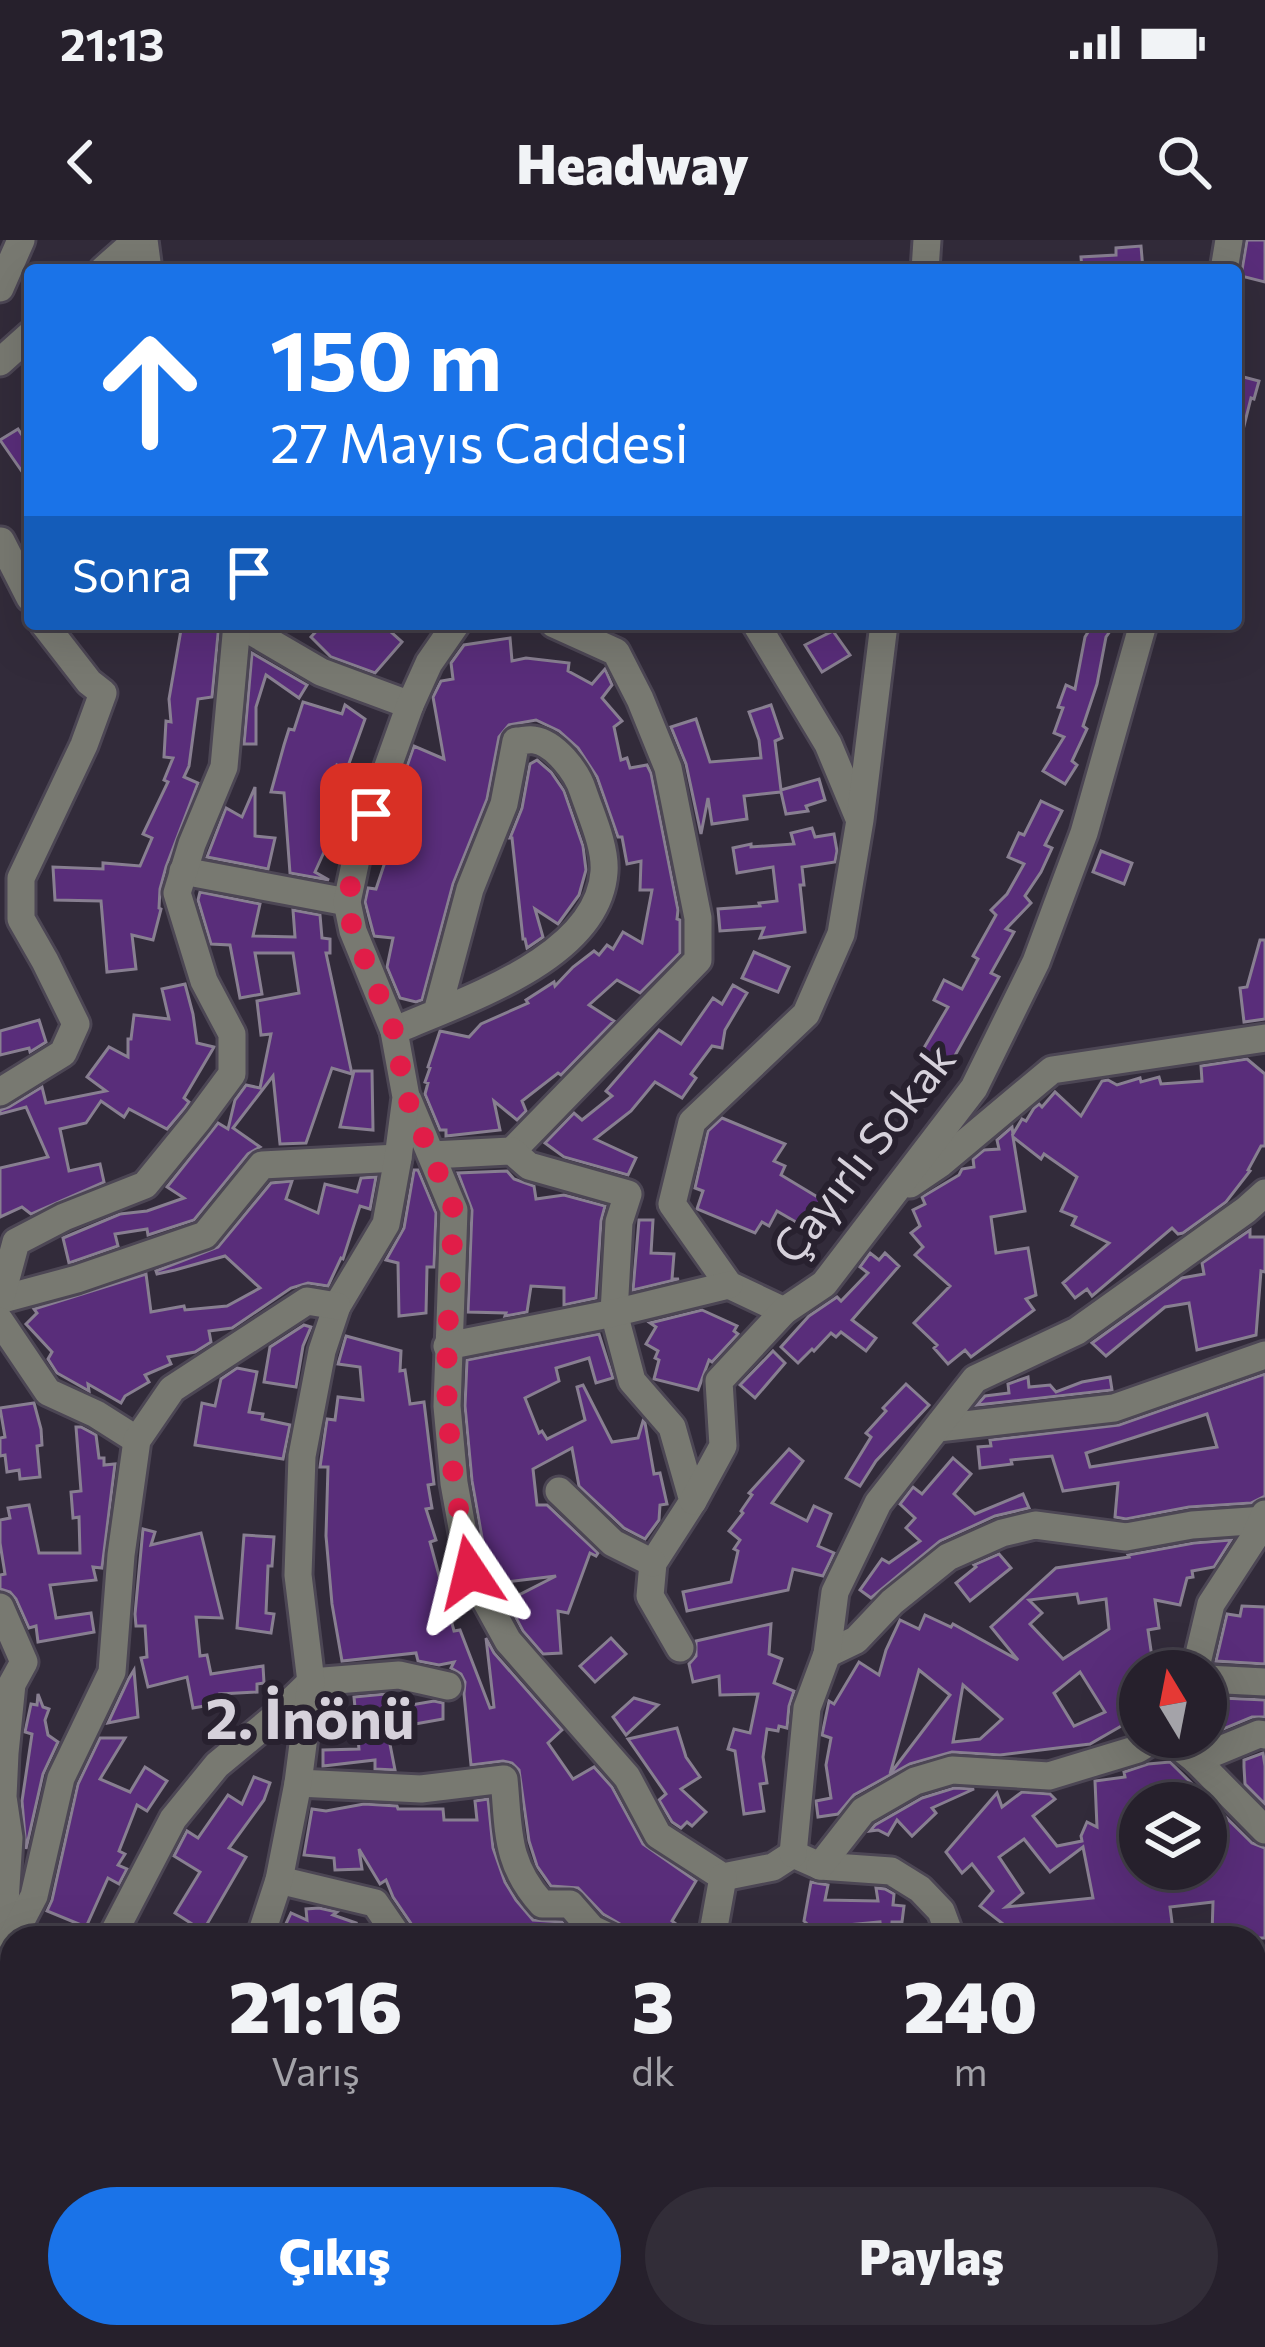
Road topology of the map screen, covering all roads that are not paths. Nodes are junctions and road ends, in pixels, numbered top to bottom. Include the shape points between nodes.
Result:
1 (21, 240) edge
2 (141, 240) edge
3 (111, 264) edge
4 (0, 288) edge
5 (24, 340) edge
6 (0, 362) edge
7 (1, 541) edge
8 (24, 586) edge
9 (49, 630) edge
10 (237, 630) edge
11 (248, 630) edge
12 (452, 630) edge
13 (567, 630) edge
14 (760, 630) edge
15 (883, 630) edge
16 (1141, 630) edge
17 (410, 705) junction
18 (860, 820) junction
19 (183, 871) junction
20 (347, 902) junction
21 (437, 1012) junction
22 (394, 1031) junction
23 (1265, 1038) edge
24 (0, 1092) edge
25 (406, 1096) junction
26 (512, 1151) junction
27 (431, 1155) junction
28 (398, 1158) junction
29 (1265, 1193) edge
30 (886, 1201) junction
31 (729, 1285) junction
32 (337, 1306) junction
33 (1, 1307) edge
34 (784, 1311) junction
35 (614, 1313) junction
36 (447, 1346) junction
37 (1265, 1355) edge
38 (938, 1428) junction
39 (137, 1440) junction
40 (559, 1491) dead end
41 (693, 1501) junction
42 (1264, 1518) edge
43 (653, 1563) junction
44 (0, 1606) edge
45 (680, 1648) dead end
46 (1201, 1650) edge
47 (826, 1654) junction
48 (1227, 1680) edge
49 (311, 1682) junction
50 (1265, 1682) edge
51 (448, 1686) dead end
52 (1265, 1735) edge
53 (1119, 1755) edge
54 (1193, 1758) edge
55 (1196, 1760) junction
56 (298, 1783) junction
57 (1265, 1830) edge
58 (793, 1854) junction
59 (820, 1866) junction
60 (723, 1877) junction
61 (279, 1880) junction
62 (5, 1926) edge
63 (18, 1926) edge
64 (117, 1926) edge
65 (264, 1926) edge
66 (391, 1926) edge
67 (589, 1926) edge
68 (714, 1926) edge
69 (946, 1926) edge

1 - 4 street
2 - 3 street
5 - 6 street
7 - 8 street
9 - 24 street via 103,693 21,878 21,920 76,1024 62,1054
10 - 19 street via 224,766
11 - 17 street via 321,672
12 - 17 street
13 - 26 street via 616,652 668,768 698,918 698,960
14 - 18 street via 828,744
15 - 18 street
16 - 30 street, Çayırlı Sokak via 1084,833 1036,962 974,1088
17 - 20 street
18 - 31 street via 841,934 806,1014 692,1122 672,1204
19 - 20 street
19 - 33 street via 177,893 204,981 232,1034 232,1074 145,1185 16,1242
20 - 22 street
21 - 21 street via 538,962 578,933 597,902 605,869 580,783 537,740 516,741 505,804 470,889
21 - 22 street
22 - 25 street
23 - 30 street via 1052,1070
25 - 27 street
25 - 28 street
26 - 27 street
26 - 35 street via 529,1166 628,1194
27 - 36 street via 454,1210
28 - 32 street via 386,1224
28 - 33 street via 262,1166 205,1235
29 - 38 street via 1077,1331 975,1378
30 - 34 street, Çayırlı Sokak via 824,1283
31 - 34 street
31 - 35 street
32 - 39 street via 308,1301 187,1378
32 - 49 street via 302,1456 298,1575
33 - 39 street via 48,1393
34 - 41 street, Çayırlı Sokak via 719,1381 723,1446
35 - 36 street
35 - 41 street via 632,1381 672,1427
36 - 60 street via 452,1464 470,1572 508,1641 627,1777 658,1834
37 - 38 street via 1114,1408
38 - 47 street via 878,1503 835,1592
39 - 63 street via 112,1672 61,1778 34,1896
40 - 43 street via 613,1543
41 - 43 street, Çayırlı Sokak
42 - 46 street via 1211,1604
42 - 47 street via 1126,1538 1035,1525 1002,1533 948,1557 856,1640
43 - 45 street via 650,1596
44 - 62 street via 24,1662 12,1684 5,1753
47 - 58 street via 807,1708
48 - 50 street
49 - 51 street via 399,1675
49 - 56 street
49 - 64 street via 217,1765 173,1819
52 - 55 street
53 - 59 street via 1049,1776 952,1770 915,1781 863,1811
54 - 55 street
55 - 57 street
56 - 61 street
56 - 67 street via 421,1789 504,1779 513,1860 528,1888 542,1904 570,1904
58 - 59 street
58 - 60 street via 773,1868
59 - 69 street via 891,1871 920,1889
60 - 68 street
61 - 65 street
61 - 66 street via 375,1903

